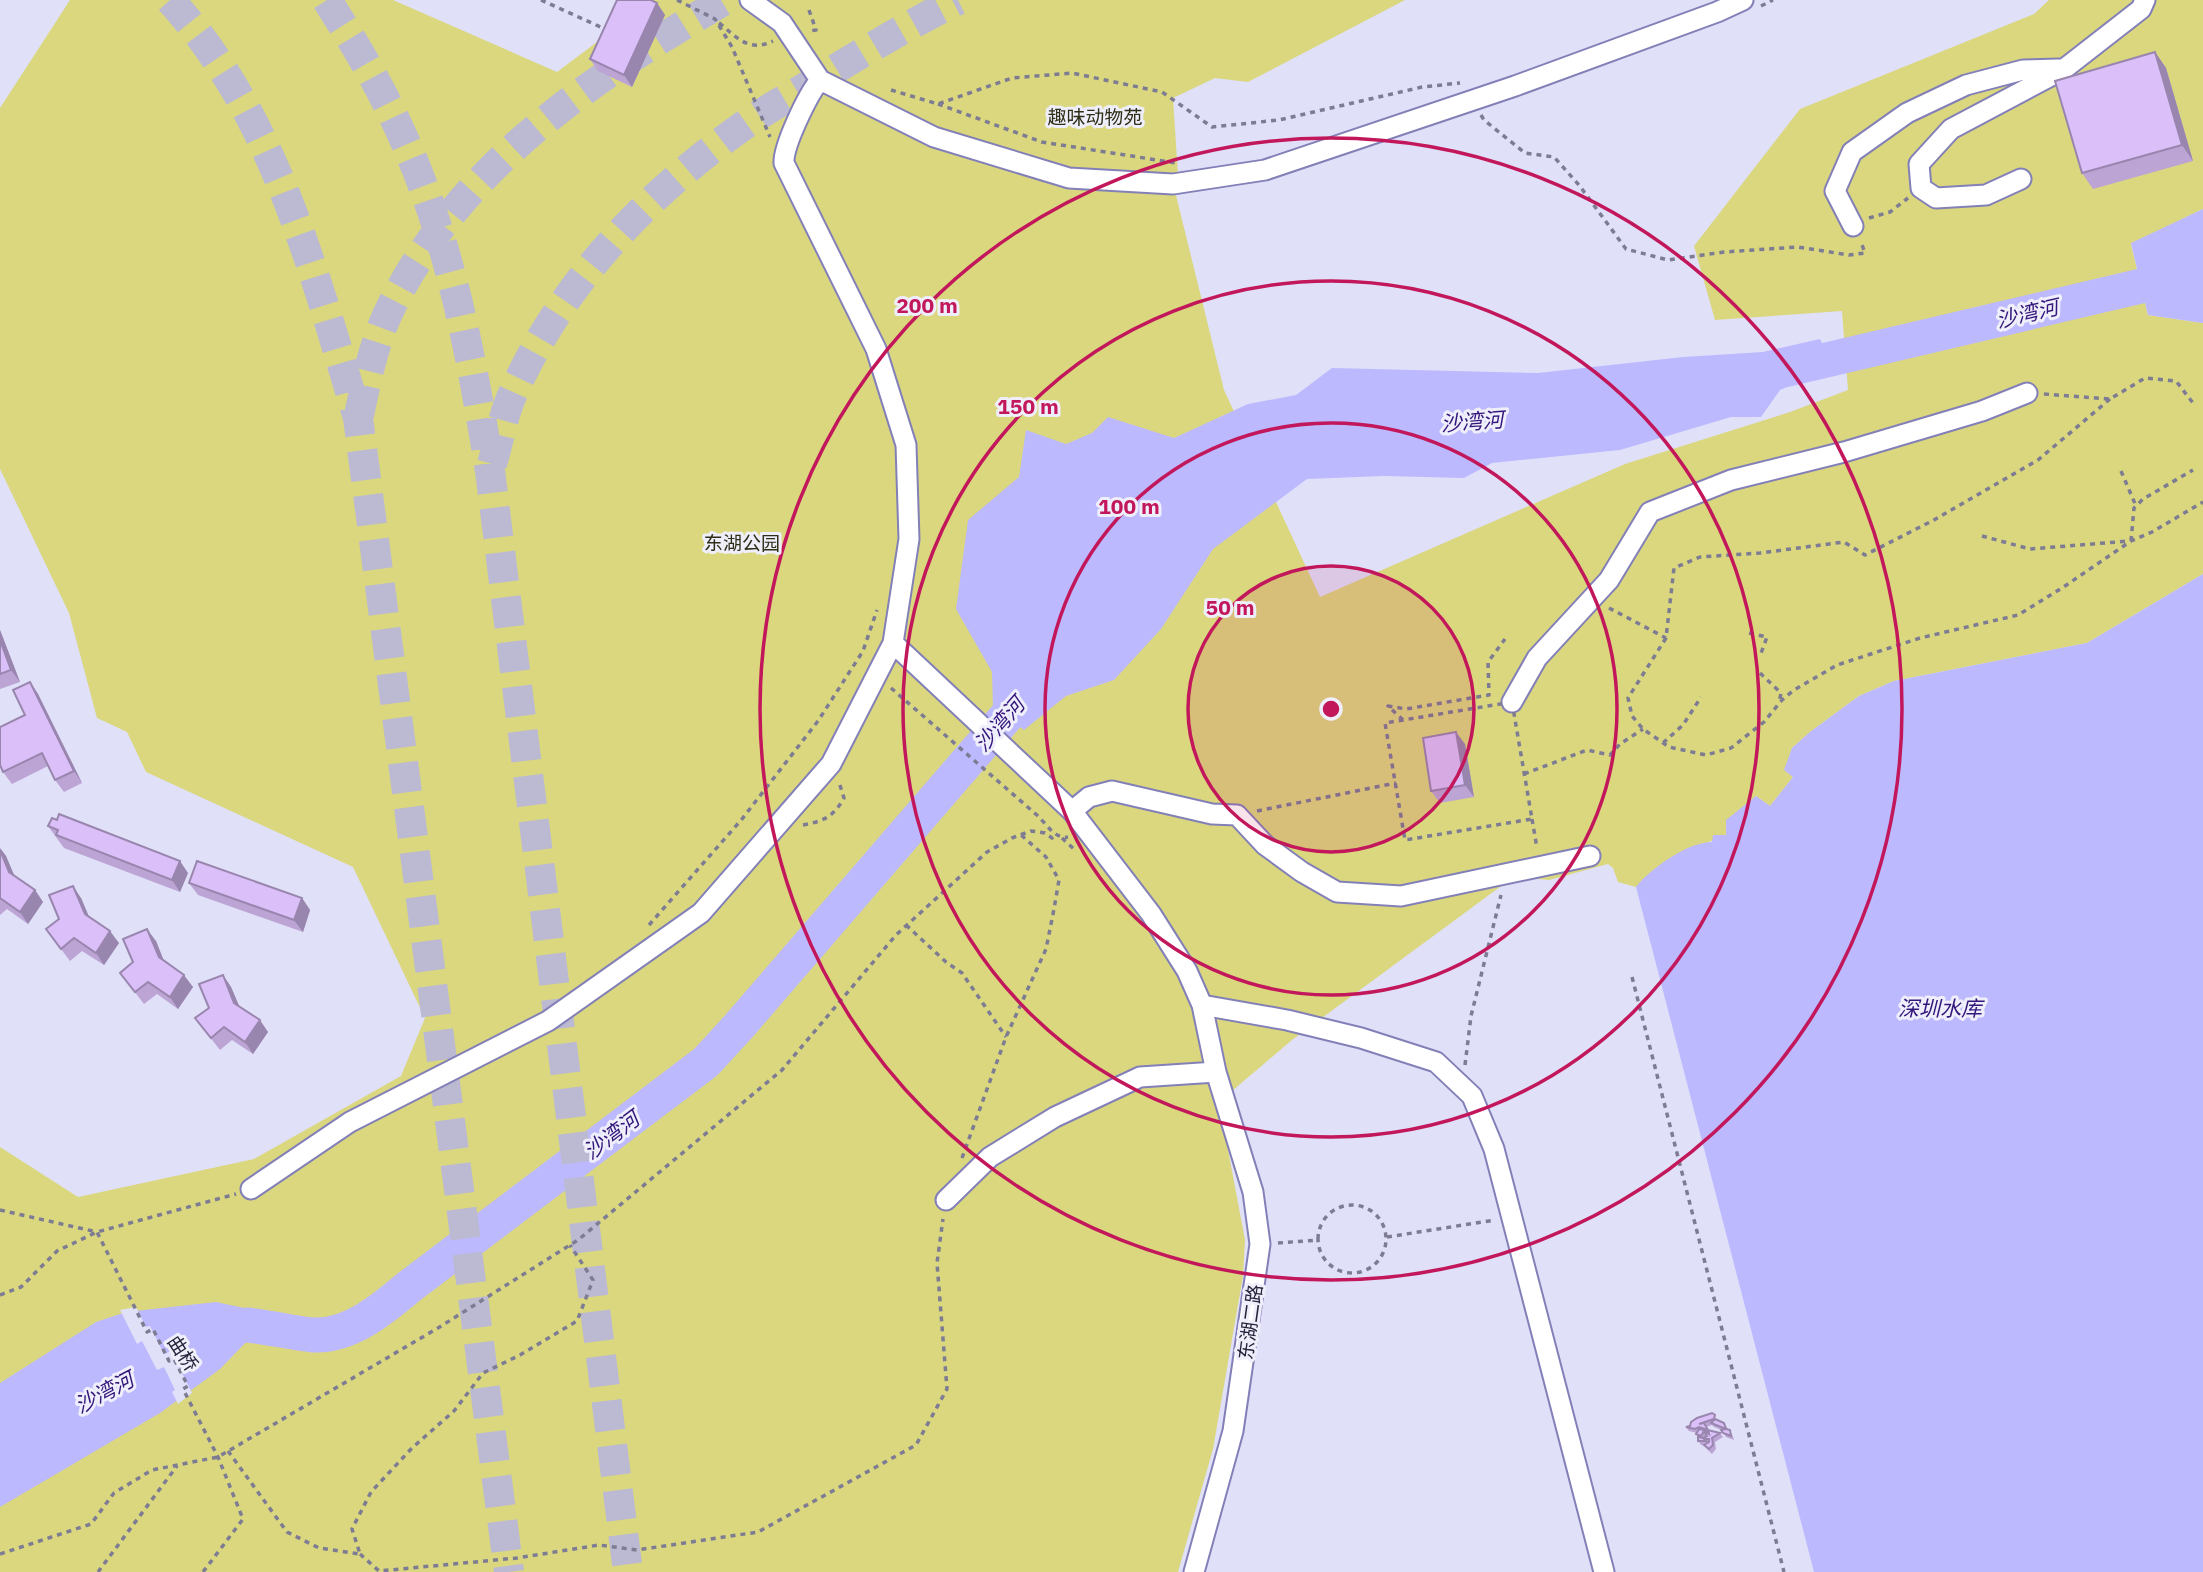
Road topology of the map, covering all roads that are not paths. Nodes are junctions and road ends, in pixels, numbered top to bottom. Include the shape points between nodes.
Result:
1 (750, 0) edge
2 (1743, 0) edge
3 (2145, 0) edge
4 (2064, 69) junction
5 (820, 80) junction
6 (2021, 179) dead end
7 (1853, 226) road end
8 (2027, 393) road end
9 (893, 643) junction
10 (1512, 702) road end
11 (1072, 811) junction
12 (1590, 856) dead end
13 (1202, 1005) junction
14 (1216, 1072) junction
15 (251, 1189) road end
16 (946, 1200) road end
17 (1194, 1572) edge
18 (1604, 1572) edge

1 - 5 street via 782,23
2 - 5 street via 1471,91 1265,170 1173,184 1069,178 934,137
3 - 4 street via 2141,9
4 - 6 street via 1951,129 1919,164 1921,188 1936,198 1986,195
4 - 7 street via 2023,70 1966,85 1907,113 1852,152 1835,191
5 - 9 street via 787,143 784,163 876,349 905,445 909,539
8 - 10 street via 1844,452 1731,480 1650,512 1609,580 1537,658
9 - 11 street, 东湖二路
9 - 15 street via 831,764 701,913 548,1021 350,1122
11 - 12 street via 1089,797 1112,791 1212,814 1237,815 1265,845 1337,892 1401,896
11 - 13 street, 东湖二路 via 1151,914 1187,971
13 - 14 street, 东湖二路
13 - 18 street via 1361,1038 1436,1062 1472,1096 1494,1149
14 - 16 street via 1140,1077 1055,1117 990,1157
14 - 17 street, 东湖二路 via 1253,1192 1260,1244 1233,1432

